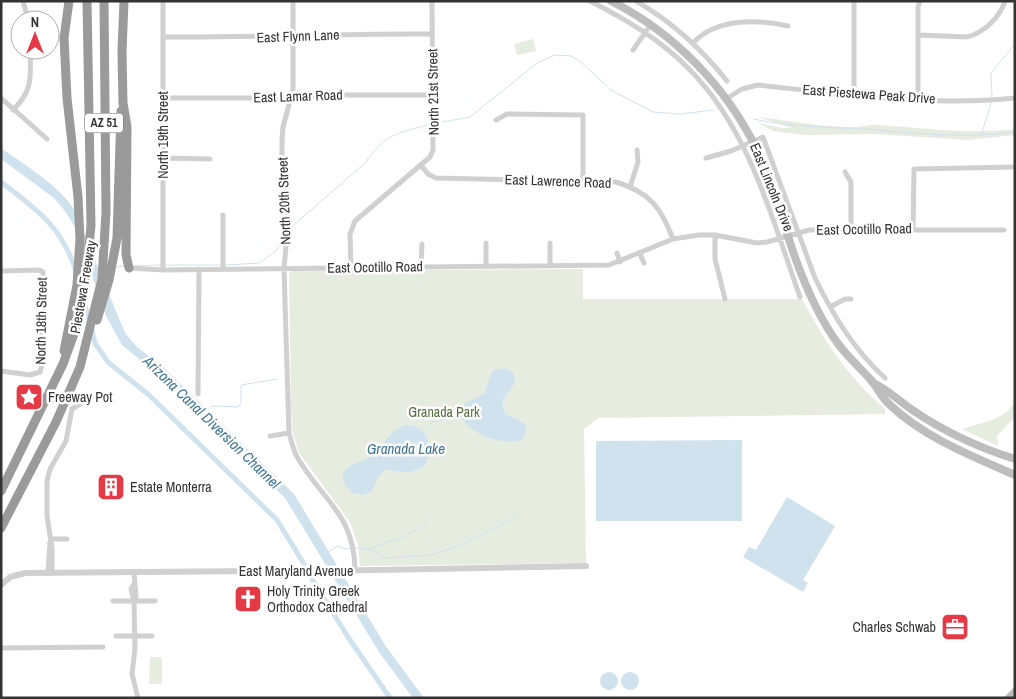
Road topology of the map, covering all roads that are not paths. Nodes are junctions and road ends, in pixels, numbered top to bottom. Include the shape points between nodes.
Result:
1 (87, 1) edge
2 (104, 1) edge
3 (117, 1) edge
4 (124, 1) edge
5 (164, 1) edge
6 (293, 1) edge
7 (432, 1) edge
8 (590, 1) edge
9 (611, 1) edge
10 (636, 1) edge
11 (854, 1) edge
12 (920, 1) edge
13 (1005, 1) edge
14 (68, 3) edge
15 (646, 4) edge
16 (122, 13) junction
17 (651, 25) junction
18 (788, 26) dead end
19 (646, 32) junction
20 (432, 34) junction
21 (918, 34) junction
22 (164, 37) junction
23 (293, 38) junction
24 (693, 43) junction
25 (633, 50) dead end
26 (30, 60) edge
27 (727, 81) dead end
28 (854, 94) junction
29 (432, 95) junction
30 (292, 97) junction
31 (1, 98) edge
32 (164, 98) junction
33 (1015, 98) edge
34 (726, 99) junction
35 (918, 99) junction
36 (122, 104) junction
37 (13, 110) junction
38 (496, 120) dead end
39 (47, 138) dead end
40 (752, 141) junction
41 (744, 146) junction
42 (637, 150) dead end
43 (163, 158) junction
44 (706, 158) dead end
45 (210, 159) dead end
46 (421, 165) junction
47 (1015, 167) edge
48 (845, 172) dead end
49 (583, 180) junction
50 (630, 186) junction
51 (223, 215) dead end
52 (851, 229) junction
53 (913, 229) junction
54 (1004, 230) dead end
55 (799, 232) junction
56 (788, 235) junction
57 (715, 236) junction
58 (779, 238) junction
59 (673, 239) junction
60 (486, 243) dead end
61 (550, 243) dead end
62 (422, 244) dead end
63 (617, 253) dead end
64 (640, 254) junction
65 (620, 262) junction
66 (644, 263) dead end
67 (421, 266) junction
68 (486, 266) junction
69 (550, 266) junction
70 (350, 267) junction
71 (129, 268) joint
72 (284, 268) junction
73 (199, 269) junction
74 (223, 269) junction
75 (1, 270) edge
76 (163, 270) junction
77 (800, 297) dead end
78 (725, 299) dead end
79 (851, 299) dead end
80 (830, 307) junction
81 (90, 336) junction
82 (63, 364) junction
83 (1, 371) edge
84 (879, 373) junction
85 (885, 378) dead end
86 (872, 382) junction
87 (198, 394) dead end
88 (85, 401) dead end
89 (289, 433) junction
90 (270, 436) dead end
91 (1015, 459) edge
92 (1000, 469) junction
93 (1015, 476) edge
94 (1015, 482) edge
95 (1, 491) edge
96 (1, 528) edge
97 (51, 539) junction
98 (67, 539) dead end
99 (586, 566) dead end
100 (355, 570) junction
101 (134, 572) junction
102 (50, 573) junction
103 (4, 582) edge
104 (113, 601) dead end
105 (134, 601) junction
106 (155, 601) dead end
107 (116, 636) dead end
108 (135, 636) junction
109 (152, 636) dead end
110 (104, 647) dead end
111 (1, 648) edge
112 (1015, 692) edge
113 (138, 698) edge
114 (1009, 698) edge

1 - 82 highway, Piestewa Freeway / AZ 51 via 91,226 87,272 74,334
2 - 81 highway, Piestewa Freeway / AZ 51 via 106,244
3 - 16 highway
4 - 16 highway
5 - 22 street, North 19th Street
6 - 23 street, North 20th Street
7 - 20 street, North 21st Street
8 - 19 street, East Lincoln Drive
9 - 17 main road, East Lincoln Drive
10 - 15 street
11 - 28 street
12 - 21 street
13 - 21 street via 1002,10 975,35
14 - 82 highway via 64,38 67,98 79,211 76,285
15 - 24 street
16 - 36 highway
17 - 19 street
17 - 34 main road, East Lincoln Drive via 685,52
18 - 24 street via 726,24 709,29
19 - 25 street
19 - 41 street, East Lincoln Drive via 708,90
20 - 23 street, East Flynn Lane via 322,34
20 - 29 street, North 21st Street
21 - 35 street
22 - 23 street, East Flynn Lane
22 - 32 street, North 19th Street
23 - 30 street, North 20th Street
24 - 27 street
26 - 37 street via 29,89
28 - 34 street, East Piestewa Peak Drive via 752,86 738,90
28 - 35 street, East Piestewa Peak Drive
29 - 30 street, East Lamar Road
29 - 46 street, North 21st Street via 433,150 430,158
30 - 32 street, East Lamar Road
30 - 72 street, North 20th Street via 282,140 287,241
31 - 37 street
32 - 43 street, North 19th Street
33 - 35 street, East Piestewa Peak Drive
34 - 40 main road, East Lincoln Drive
36 - 71 highway via 126,127 126,255
36 - 81 highway via 119,212 114,254 101,310
37 - 39 street
38 - 49 street via 507,114 556,111 583,115
40 - 41 street
40 - 55 street, East Lincoln Drive via 763,137
40 - 56 main road, East Lincoln Drive
41 - 44 street
41 - 58 street, East Lincoln Drive
42 - 50 street via 638,162
43 - 45 street
43 - 76 street, North 19th Street
46 - 49 street, East Lawrence Road via 436,178
46 - 70 street, North 21st Street via 355,221 350,234
47 - 53 street via 914,169
48 - 52 street via 851,182
49 - 50 street, East Lawrence Road
50 - 59 street, East Lawrence Road via 656,205
51 - 74 street
52 - 53 street, East Ocotillo Road
52 - 55 street, East Ocotillo Road
53 - 54 street, East Ocotillo Road
55 - 56 street, East Ocotillo Road
55 - 80 street, East Lincoln Drive via 815,278
56 - 58 street, East Ocotillo Road
56 - 86 main road, East Lincoln Drive via 822,316 839,344
57 - 58 street, East Ocotillo Road via 757,243
57 - 59 street, East Ocotillo Road
57 - 78 street via 715,259
58 - 77 street, East Lincoln Drive
59 - 64 street, East Ocotillo Road
60 - 68 street
61 - 69 street
62 - 67 street
63 - 65 street
64 - 65 street, East Ocotillo Road
64 - 66 street
65 - 69 street, East Ocotillo Road
67 - 68 street, East Ocotillo Road
67 - 70 street, East Ocotillo Road
68 - 69 street, East Ocotillo Road
70 - 72 street, East Ocotillo Road
71 - 76 street, East Ocotillo Road
72 - 74 street, East Ocotillo Road
72 - 89 street, North 20th Street
73 - 74 street, East Ocotillo Road
73 - 76 street, East Ocotillo Road
73 - 87 street
75 - 83 street, North 18th Street via 42,270 40,372 30,375
79 - 80 street
80 - 84 street, East Lincoln Drive via 854,344
81 - 96 highway, Piestewa Freeway / AZ 51 via 84,358 56,422
82 - 95 highway, Piestewa Freeway / AZ 51
84 - 85 street, East Lincoln Drive
84 - 86 street
86 - 91 main road, East Lincoln Drive via 948,432
86 - 92 main road, East Lincoln Drive via 891,406 929,434
88 - 97 street via 72,409 66,441 49,473 47,516
89 - 90 street
89 - 100 street, North 20th Street via 296,455 347,527
92 - 93 main road, East Lincoln Drive
92 - 94 main road
97 - 98 street
97 - 102 street
99 - 100 street, East Maryland Avenue
100 - 101 street, East Maryland Avenue
101 - 102 street, East Maryland Avenue
101 - 105 street
102 - 103 street, East Maryland Avenue via 20,574
104 - 105 street
105 - 106 street
105 - 108 street
107 - 108 street
108 - 109 street
108 - 113 street via 132,674
110 - 111 street
112 - 114 main road

